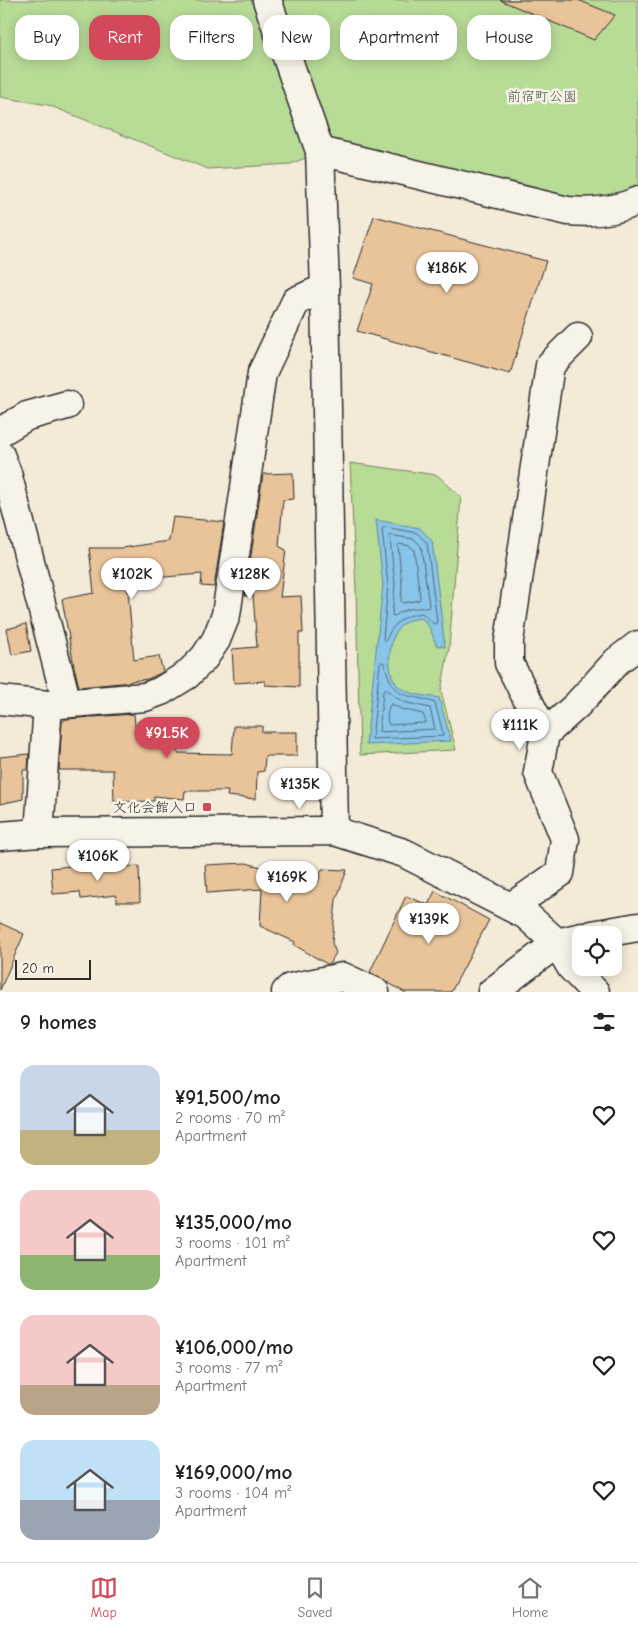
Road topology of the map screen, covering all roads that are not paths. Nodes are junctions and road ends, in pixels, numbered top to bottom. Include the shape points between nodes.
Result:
1 (267, 0) edge
2 (320, 151) junction
3 (638, 201) edge
4 (325, 288) junction
5 (578, 337) dead end
6 (67, 406) dead end
7 (0, 432) edge
8 (0, 455) edge
9 (638, 645) edge
10 (0, 700) edge
11 (57, 704) junction
12 (545, 734) junction
13 (334, 831) junction
14 (39, 833) junction
15 (0, 836) edge
16 (511, 907) junction
17 (638, 927) edge
18 (622, 930) edge
19 (569, 940) edge
20 (286, 992) edge
21 (375, 992) edge
22 (492, 992) edge
23 (595, 992) edge

1 - 2 street
2 - 3 street via 568,211 611,209
2 - 4 street
4 - 11 street via 296,301 262,373 226,615 216,640 187,675 162,691 145,697
4 - 13 street
5 - 12 street via 550,364 510,641 509,663
6 - 7 street via 26,416
8 - 11 street via 7,473
9 - 12 street via 617,661
10 - 11 street
11 - 14 street
12 - 16 street via 538,772 565,840 560,873
13 - 14 street
13 - 16 street via 404,853
14 - 15 street
16 - 19 street
17 - 18 street
19 - 22 street
19 - 23 street via 571,968
20 - 21 street via 290,988 342,977

